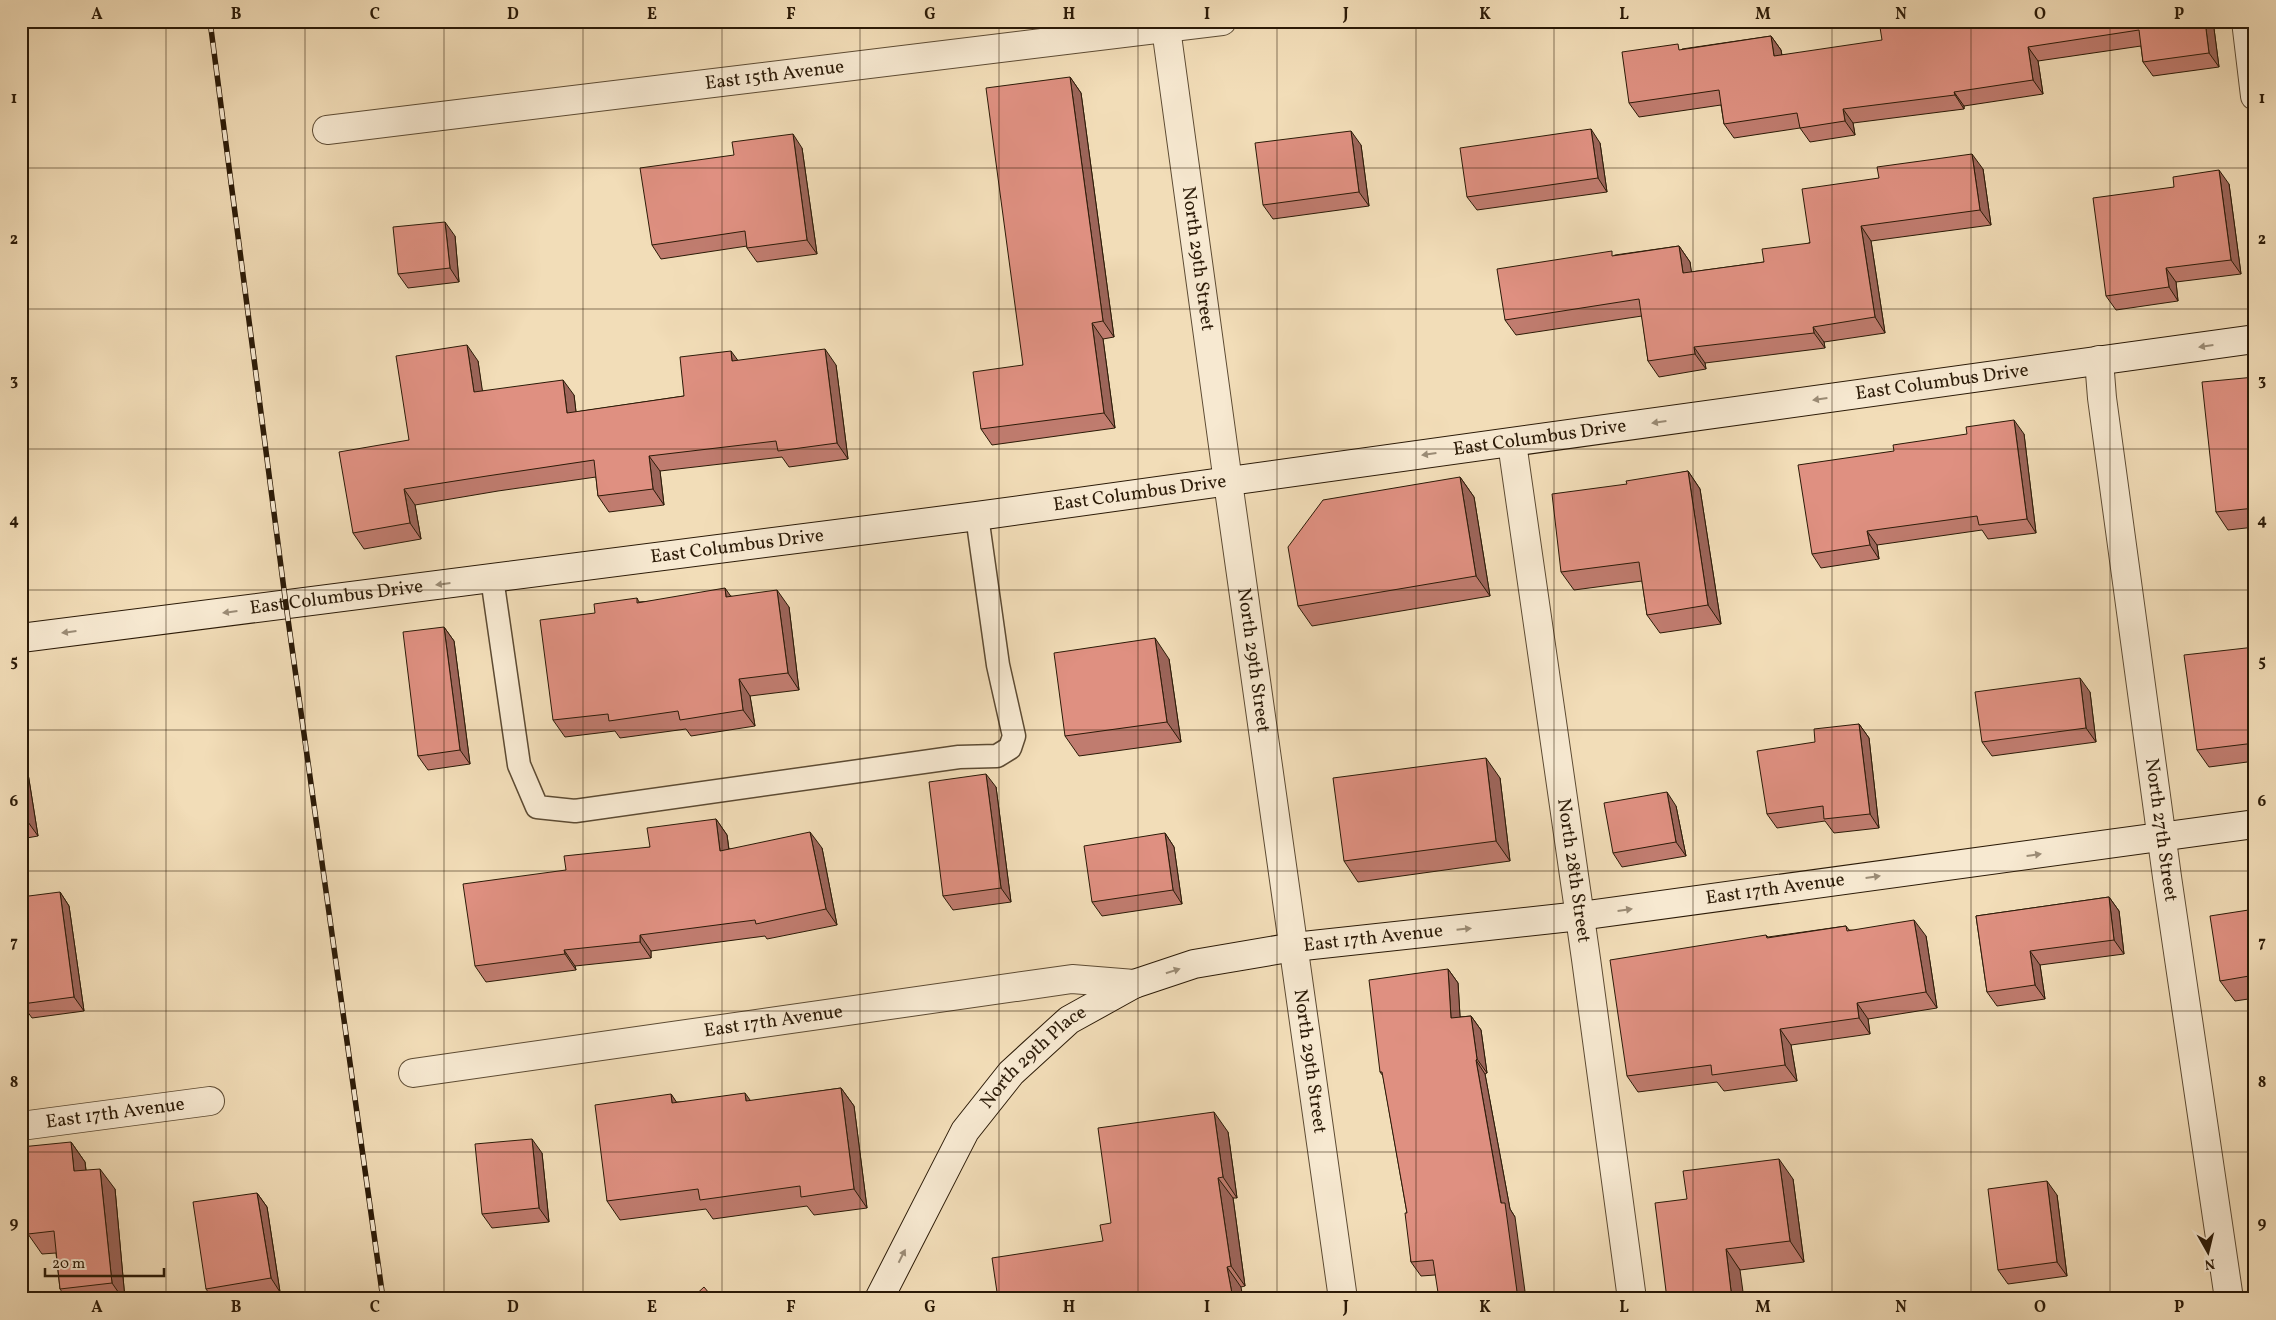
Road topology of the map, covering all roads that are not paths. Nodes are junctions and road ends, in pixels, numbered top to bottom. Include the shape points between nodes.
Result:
1 (1222, 21) edge
2 (1165, 25) edge
3 (2249, 33) edge
4 (2255, 96) edge
5 (327, 130) dead end
6 (2255, 339) edge
7 (2099, 360) junction
8 (1512, 443) junction
9 (1228, 482) junction
10 (977, 516) junction
11 (492, 578) junction
12 (21, 638) edge
13 (2255, 824) edge
14 (2162, 838) junction
15 (1580, 916) junction
16 (1294, 947) junction
17 (1134, 984) junction
18 (413, 1073) dead end
19 (210, 1101) dead end
20 (21, 1126) edge
21 (879, 1299) edge
22 (1343, 1299) edge
23 (1632, 1299) edge
24 (2229, 1299) edge

1 - 2 street, East 15th Avenue
2 - 5 street, East 15th Avenue
2 - 9 street, North 29th Street
3 - 4 street
6 -> 7 street, East Columbus Drive
7 -> 8 street, East Columbus Drive
7 - 14 street, North 27th Street
8 -> 9 street, East Columbus Drive
8 - 15 street, North 28th Street
9 - 10 street, East Columbus Drive
9 - 16 street, North 29th Street
10 - 11 street, East Columbus Drive
10 - 11 lane via 998,665 1014,736 1010,748 997,756 949,758 575,811 537,807 519,765
11 -> 12 street, East Columbus Drive
13 - 14 street, East 17th Avenue
15 -> 14 street, East 17th Avenue
14 - 24 street, North 27th Street
16 -> 15 street, East 17th Avenue
15 - 23 street, North 28th Street
17 -> 16 street, North 29th Place via 1194,964
16 - 22 street, North 29th Street
17 - 18 street, East 17th Avenue via 1072,979
21 -> 17 street, North 29th Place via 966,1131 1011,1073 1069,1020
19 - 20 street, East 17th Avenue

